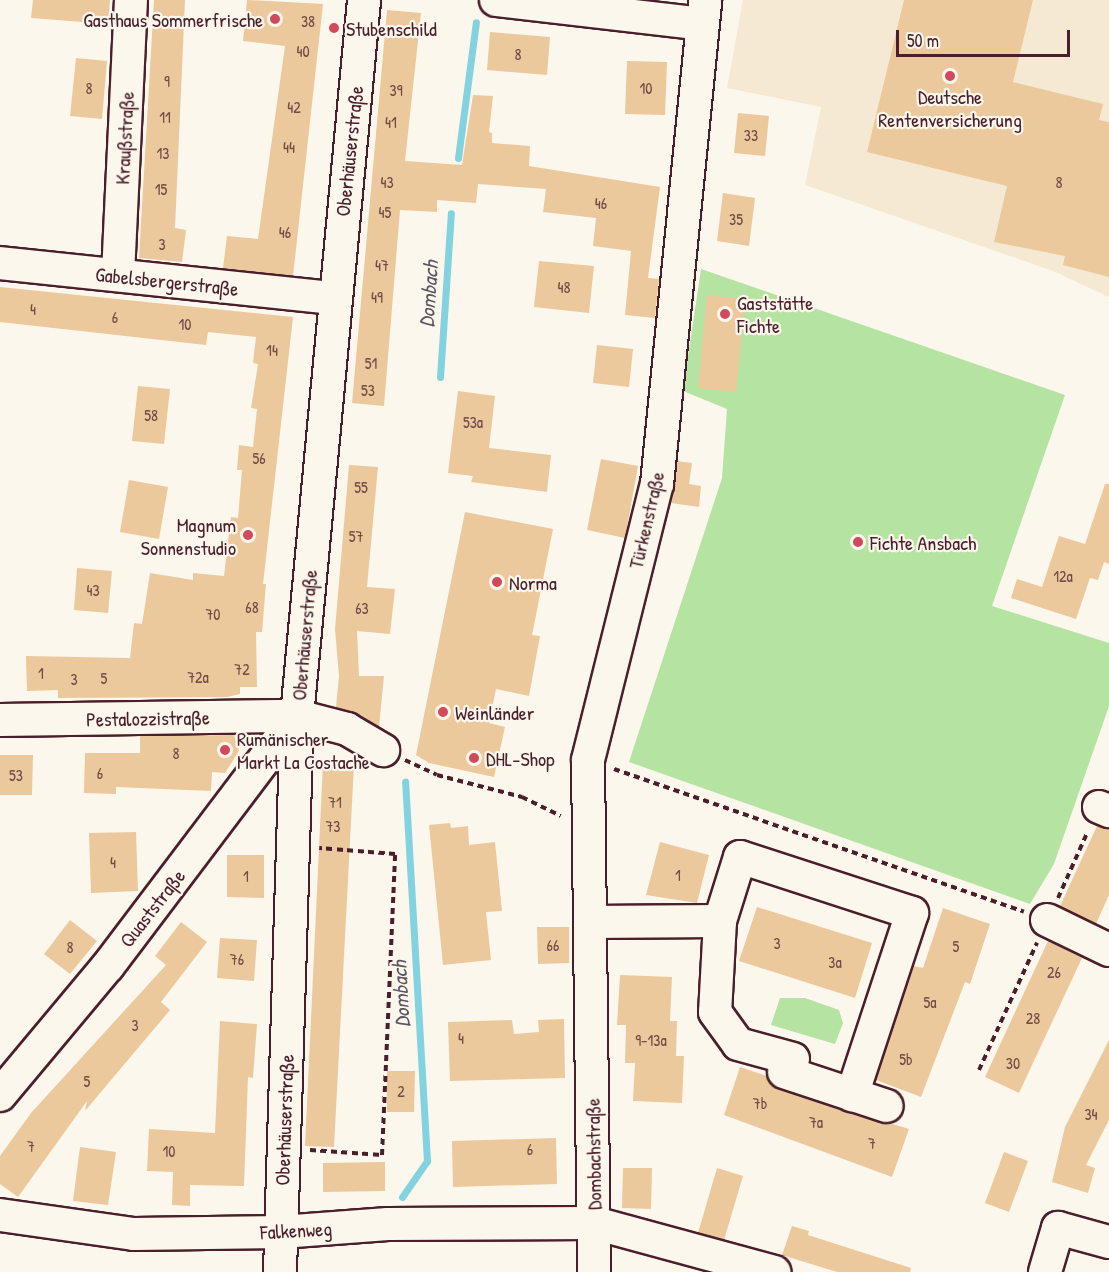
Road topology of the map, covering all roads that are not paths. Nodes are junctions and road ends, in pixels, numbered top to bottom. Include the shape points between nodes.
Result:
1 (131, 0) edge
2 (364, 0) edge
3 (496, 0) edge
4 (703, 12) edge
5 (0, 263) edge
6 (118, 275) junction
7 (334, 298) junction
8 (297, 716) junction
9 (0, 720) edge
10 (383, 750) road end
11 (1047, 920) road end
12 (720, 921) junction
13 (590, 922) junction
14 (1109, 951) edge
15 (592, 1036) joint
16 (0, 1095) edge
17 (852, 1095) junction
18 (887, 1106) dead end
19 (0, 1215) edge
20 (594, 1223) junction
21 (281, 1232) junction
22 (1109, 1242) edge
23 (280, 1272) edge
24 (594, 1272) edge
25 (774, 1272) edge
26 (1045, 1272) edge

1 - 6 street, Kraußstraße
2 - 7 street, Oberhäuserstraße
3 - 4 street
4 - 13 street, Türkenstraße via 657,483 588,760
5 - 6 street, Gabelsbergerstraße
6 - 7 street, Gabelsbergerstraße
7 - 8 street, Oberhäuserstraße
8 - 9 street, Pestalozzistraße
8 - 10 street, Pestalozzistraße via 347,729
8 - 16 street, Quaststraße via 108,966
8 - 21 street, Oberhäuserstraße
11 - 14 street
12 - 13 street
12 - 17 street via 716,1012 738,1044
12 - 17 street via 740,857 912,913
13 - 15 street, Türkenstraße
15 - 20 street, Dombachstraße
17 - 18 street
19 - 21 street, Falkenweg via 134,1234
20 - 21 street, Falkenweg via 406,1224
20 - 24 street, Dombachstraße
20 - 25 street, Falkenweg
21 - 23 street, Oberhäuserstraße
22 - 26 street via 1058,1228

